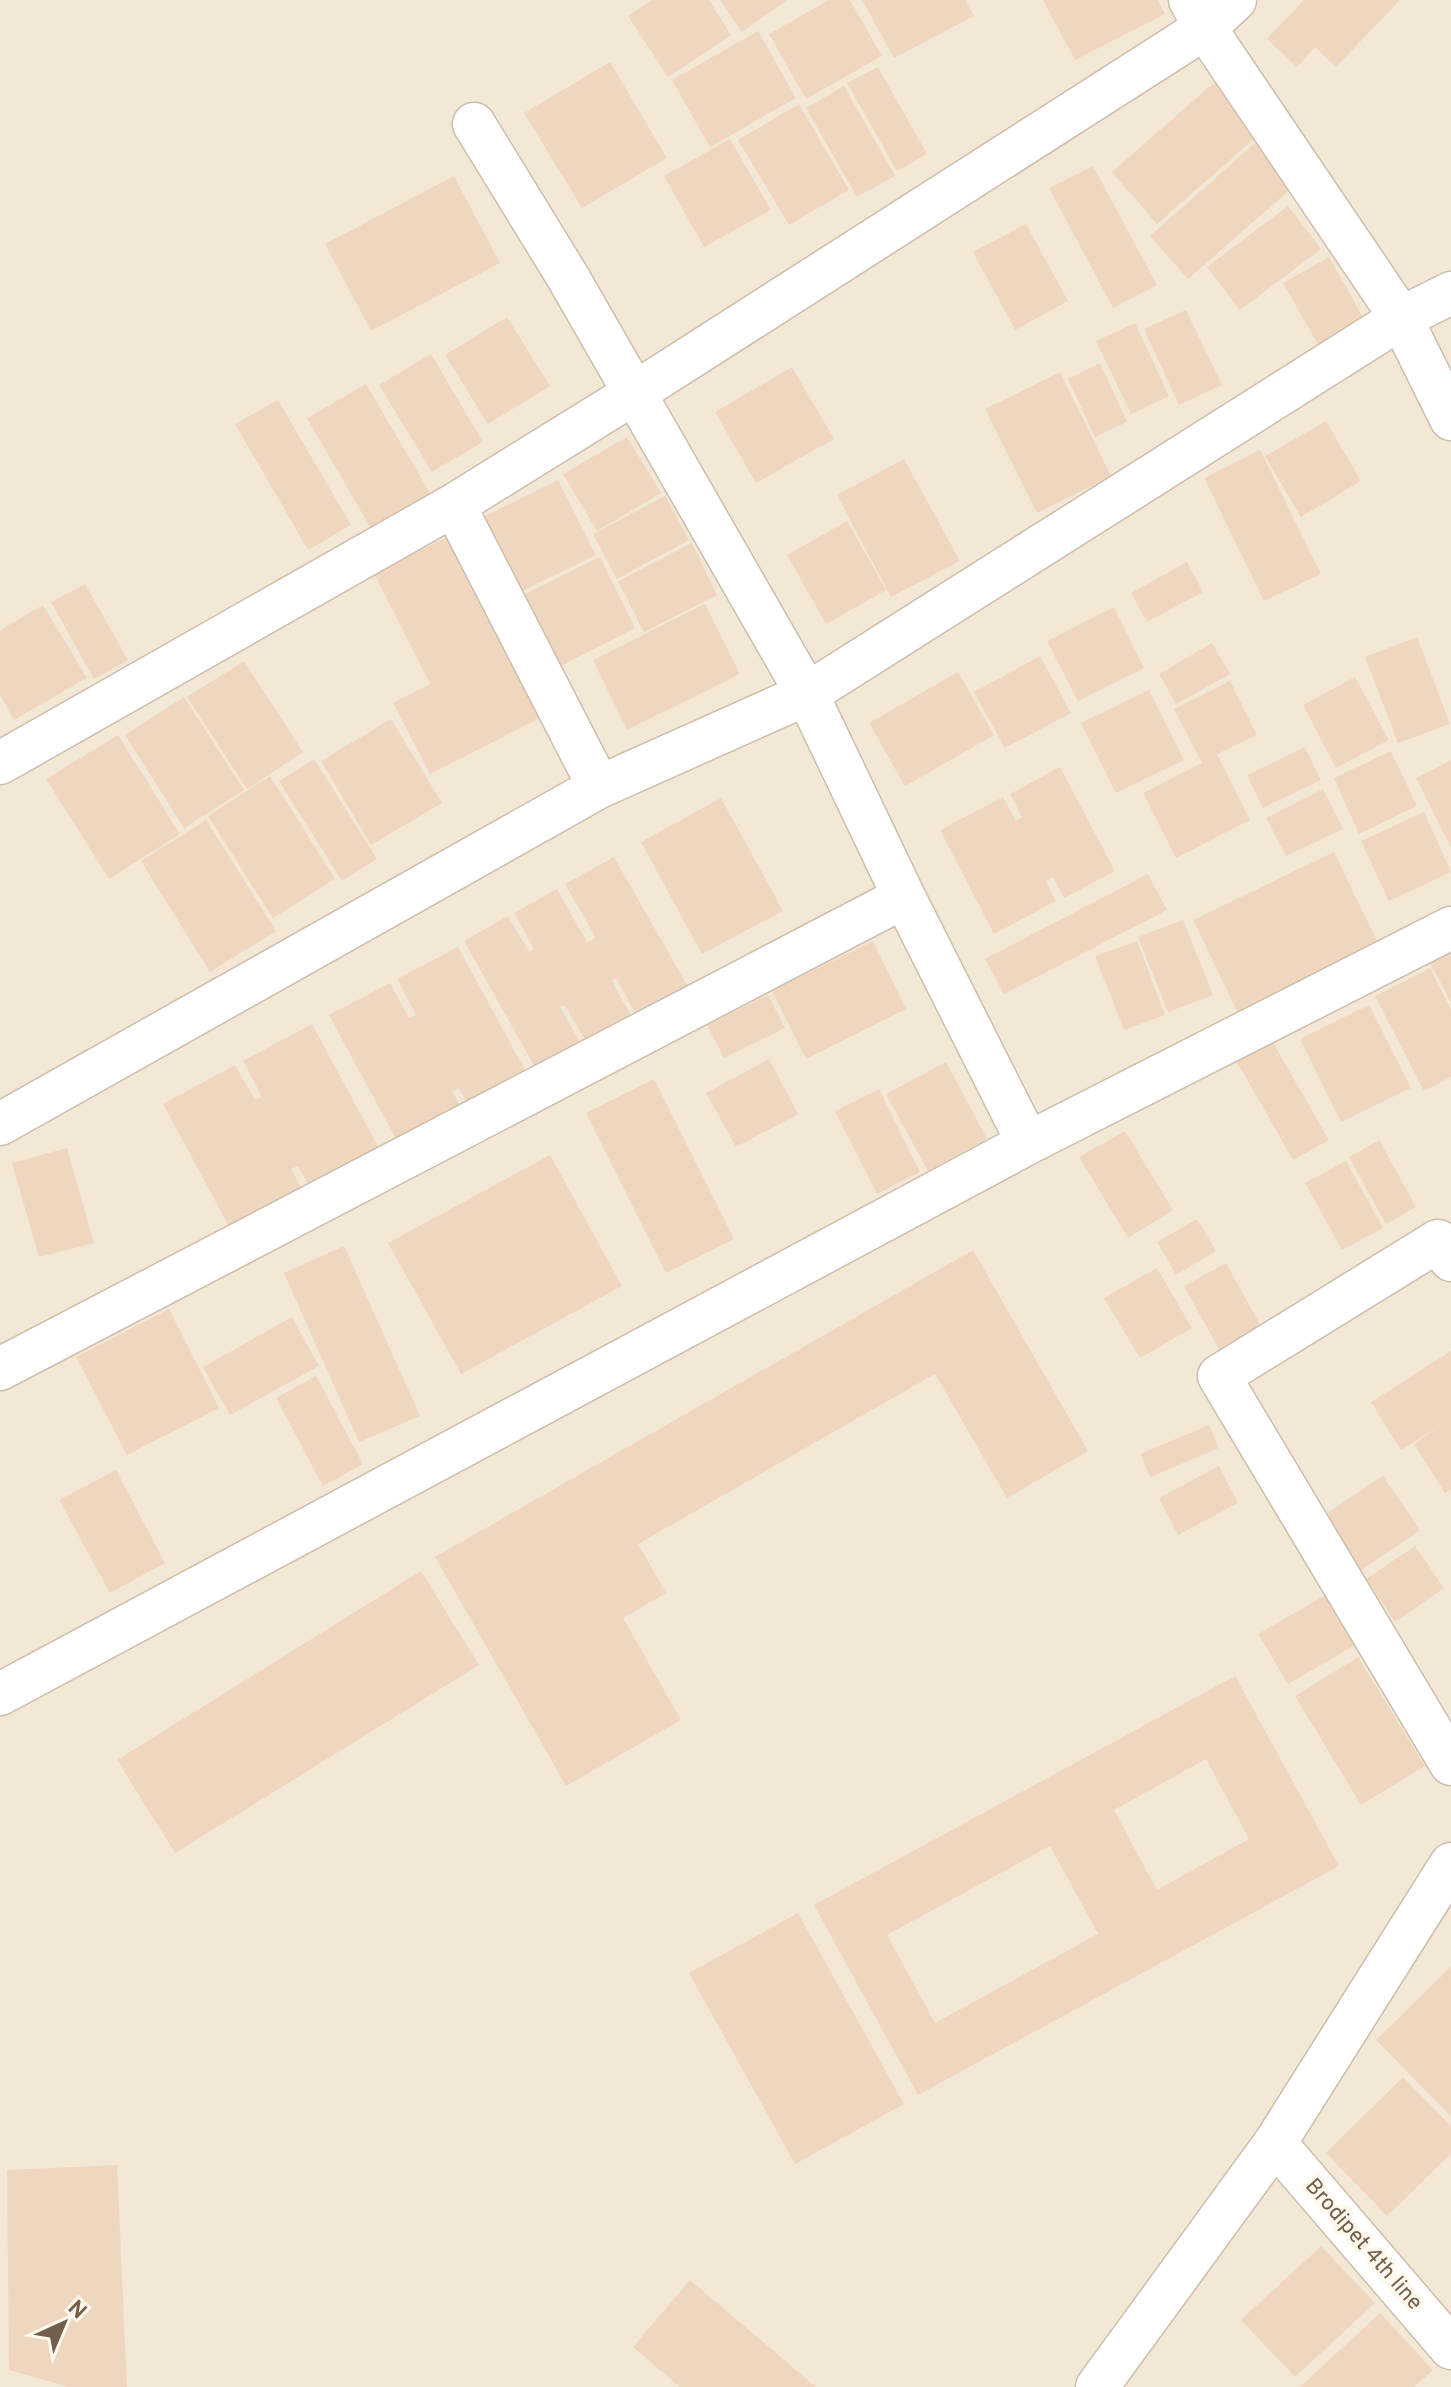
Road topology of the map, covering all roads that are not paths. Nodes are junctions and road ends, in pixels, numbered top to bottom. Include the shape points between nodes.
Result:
1 (1210, 9) edge
2 (474, 124) dead end
3 (1451, 293) edge
4 (1401, 318) junction
5 (633, 394) junction
6 (1451, 419) edge
7 (454, 505) junction
8 (807, 694) junction
9 (0, 763) edge
10 (599, 787) junction
11 (904, 897) junction
12 (1451, 928) edge
13 (0, 1124) edge
14 (1028, 1143) junction
15 (1451, 1260) edge
16 (0, 1369) edge
17 (0, 1694) edge
18 (1451, 1764) edge
19 (1445, 1889) edge
20 (1275, 2143) junction
21 (1451, 2348) edge
22 (1107, 2383) edge

1 - 4 street
1 - 5 street
2 - 5 street
3 - 4 street
4 - 6 street
4 - 8 street
5 - 7 street
5 - 8 street
7 - 9 street
7 - 10 street
8 - 10 street
8 - 11 street
10 - 13 street
11 - 14 street
11 - 16 street
12 - 14 street
14 - 17 street
15 - 18 street via 1438,1241 1219,1376
19 - 20 street
20 - 21 street, Brodipet 4th line
20 - 22 street

